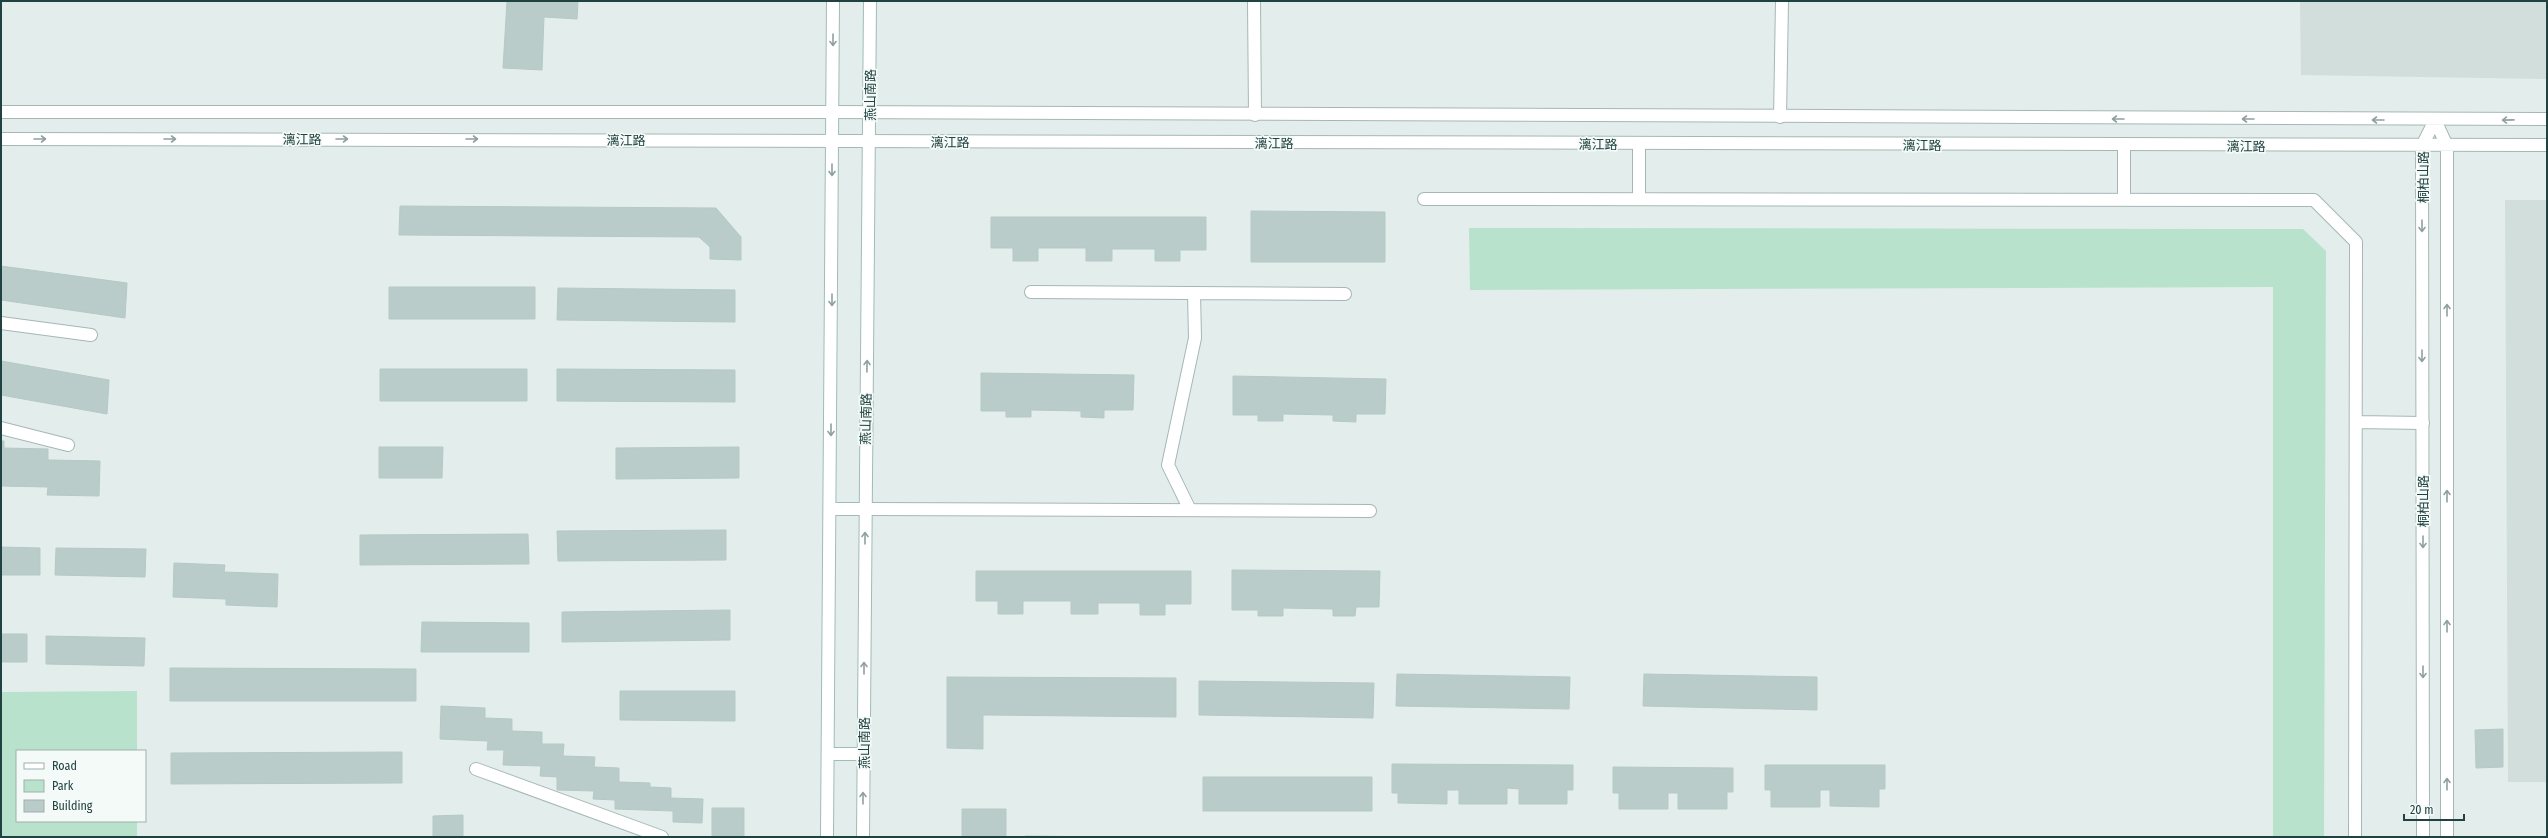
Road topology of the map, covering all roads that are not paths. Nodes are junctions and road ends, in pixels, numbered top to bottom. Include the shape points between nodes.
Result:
1 (833, 1) edge
2 (870, 1) edge
3 (1254, 1) edge
4 (1782, 1) edge
5 (1, 112) edge
6 (832, 112) junction
7 (870, 113) junction
8 (1255, 115) junction
9 (1780, 117) junction
10 (2547, 119) edge
11 (2435, 120) junction
12 (1, 139) edge
13 (832, 140) junction
14 (870, 142) junction
15 (1639, 144) junction
16 (2124, 145) junction
17 (2547, 145) edge
18 (2422, 146) junction
19 (2448, 146) junction
20 (1424, 199) dead end
21 (1639, 199) junction
22 (2124, 199) junction
23 (1031, 292) dead end
24 (1194, 293) junction
25 (1345, 294) dead end
26 (1, 323) edge
27 (91, 336) dead end
28 (2356, 422) junction
29 (2423, 423) junction
30 (1, 428) edge
31 (68, 445) dead end
32 (831, 509) junction
33 (865, 509) junction
34 (1190, 510) junction
35 (1370, 511) dead end
36 (828, 754) junction
37 (864, 754) junction
38 (476, 769) dead end
39 (662, 837) edge
40 (827, 837) edge
41 (863, 837) edge
42 (2355, 837) edge
43 (2423, 837) edge
44 (2447, 837) edge

1 -> 6 street
2 - 7 street, 燕山南路
3 - 8 street
4 - 9 street
5 - 6 street, 漓江路
6 - 7 street, 漓江路
6 - 13 street
7 - 8 street, 漓江路
7 - 14 street, 燕山南路
8 - 9 street, 漓江路
11 -> 9 street, 漓江路
10 -> 11 street, 漓江路
11 - 18 street, 桐柏山路
11 - 19 street, 桐柏山路
12 -> 13 street, 漓江路
13 - 14 street, 漓江路
13 -> 32 street
14 - 15 street, 漓江路
33 -> 14 street, 燕山南路
15 - 16 street, 漓江路
15 - 21 street
16 - 18 street, 漓江路
16 - 22 street
17 - 19 street, 漓江路
18 - 19 street, 漓江路
18 -> 29 street, 桐柏山路
44 -> 19 street, 桐柏山路
20 - 21 street
21 - 22 street
22 - 28 street via 2314,200 2356,242
23 - 24 street
24 - 25 street
24 - 34 street via 1195,338 1168,465
26 - 27 street
28 - 29 street
28 - 42 street
29 -> 43 street, 桐柏山路
30 - 31 street
32 - 33 street
32 - 36 street
33 - 34 street
37 -> 33 street, 燕山南路
34 - 35 street
36 - 37 street
36 - 40 street
41 -> 37 street, 燕山南路
38 - 39 street

